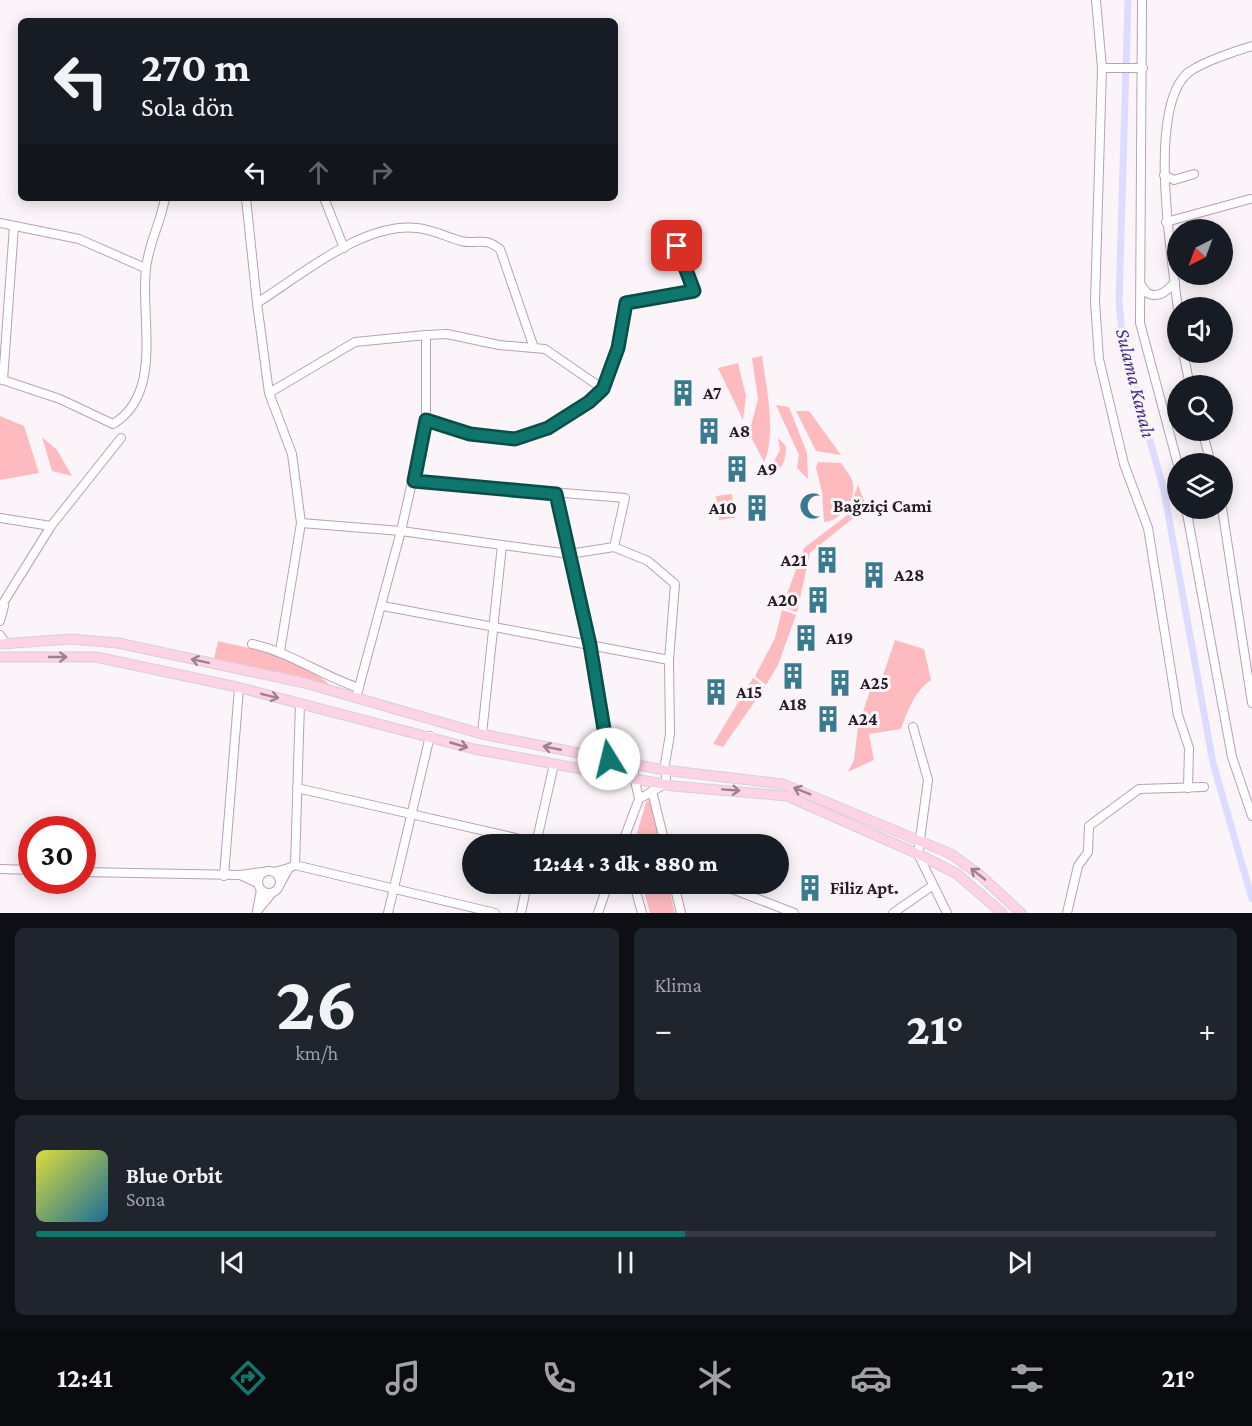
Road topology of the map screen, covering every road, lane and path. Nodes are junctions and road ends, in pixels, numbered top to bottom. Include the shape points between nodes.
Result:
1 (1096, 0) edge
2 (1142, 0) edge
3 (1252, 46) edge
4 (1102, 68) junction
5 (1141, 68) junction
6 (1164, 174) junction
7 (1194, 174) dead end
8 (1250, 199) dead end
9 (164, 201) edge
10 (246, 201) edge
11 (325, 201) edge
12 (1166, 222) junction
13 (0, 223) edge
14 (14, 226) junction
15 (1167, 229) edge
16 (677, 246) dead end
17 (344, 248) junction
18 (146, 268) junction
19 (1141, 284) junction
20 (1172, 285) edge
21 (256, 303) junction
22 (426, 335) junction
23 (534, 348) junction
24 (1, 380) edge
25 (603, 389) junction
26 (268, 393) junction
27 (426, 420) junction
28 (121, 438) dead end
29 (1175, 453) edge
30 (414, 481) junction
31 (556, 494) junction
32 (0, 518) edge
33 (1188, 519) edge
34 (1224, 519) edge
35 (301, 523) junction
36 (51, 526) junction
37 (401, 531) junction
38 (502, 545) junction
39 (614, 547) junction
40 (569, 554) junction
41 (9, 593) junction
42 (382, 606) junction
43 (0, 608) edge
44 (0, 621) edge
45 (494, 627) junction
46 (0, 635) edge
47 (3, 644) edge
48 (252, 644) dead end
49 (590, 645) junction
50 (1248, 645) edge
51 (280, 651) junction
52 (0, 657) edge
53 (669, 660) junction
54 (239, 688) junction
55 (359, 688) junction
56 (356, 698) junction
57 (300, 703) junction
58 (1252, 703) edge
59 (913, 727) dead end
60 (482, 734) junction
61 (430, 736) junction
62 (609, 759) junction
63 (554, 764) junction
64 (634, 764) junction
65 (666, 770) junction
66 (632, 777) junction
67 (665, 784) junction
68 (1204, 787) dead end
69 (297, 788) junction
70 (1188, 788) junction
71 (652, 791) junction
72 (639, 799) junction
73 (411, 816) junction
74 (1252, 816) edge
75 (493, 834) edge
76 (540, 834) edge
77 (626, 834) edge
78 (663, 834) edge
79 (918, 840) junction
80 (918, 854) junction
81 (292, 867) junction
82 (0, 869) edge
83 (18, 870) edge
84 (96, 872) edge
85 (262, 872) junction
86 (274, 872) junction
87 (240, 875) junction
88 (224, 876) junction
89 (280, 884) junction
90 (259, 886) junction
91 (932, 886) junction
92 (393, 888) junction
93 (272, 892) junction
94 (525, 894) edge
95 (605, 894) edge
96 (637, 894) edge
97 (675, 894) edge
98 (742, 894) edge
99 (773, 909) edge
100 (256, 912) edge
101 (388, 913) edge
102 (495, 913) edge
103 (521, 913) edge
104 (598, 913) edge
105 (642, 913) edge
106 (681, 913) edge
107 (794, 913) edge
108 (893, 913) edge
109 (947, 913) edge
110 (1002, 913) edge
111 (1021, 913) edge
112 (1067, 913) edge

1 - 4 street
2 - 5 street
3 - 6 street via 1189,72 1174,90
4 - 5 street
4 - 70 street via 1095,302 1099,359 1124,464 1148,528 1178,715 1189,748
5 - 19 street
6 - 7 street via 1174,180
6 - 12 street
8 - 12 street
9 - 18 street
10 - 21 street
11 - 17 street
12 - 15 street
13 - 14 street
14 - 18 street via 79,239
14 - 24 street
16 - 25 street via 694,291 626,303 618,348
17 - 21 street
17 - 23 street via 381,231 416,228 465,242 489,241 500,249
18 - 24 street via 147,373 126,416 113,423 60,399
19 - 20 street via 1148,294 1156,296
19 - 29 street via 1140,323
21 - 26 street
22 - 23 street via 447,334
22 - 26 street via 355,342
22 - 27 street
23 - 25 street via 545,349
25 - 27 street via 548,428 515,439 470,434
26 - 35 street via 292,454
27 - 30 street
28 - 36 street
30 - 31 street
30 - 37 street
31 - 39 street via 625,498
31 - 40 street
32 - 36 street
33 - 74 street via 1232,757
34 - 50 street
35 - 37 street
35 - 51 street
36 - 41 street
37 - 38 street
37 - 42 street
38 - 40 street
38 - 45 street
39 - 40 street
39 - 53 street via 648,561 675,584
40 - 49 street
41 - 43 street
41 - 44 street
42 - 45 street
42 - 55 street
45 - 49 street
45 - 60 street
46 - 47 street
56 -> 47 main road via 305,683 118,643 71,639
48 - 51 street
49 - 53 street
49 - 62 street
50 - 58 street
51 - 55 street via 334,680
52 -> 54 main road via 96,657
53 - 65 street via 670,734
54 -> 57 main road
54 - 88 street
55 - 56 street
56 - 60 main road
57 - 61 main road
57 - 69 street
59 - 79 street via 928,780
62 -> 60 main road
61 -> 63 main road
61 - 73 street
62 - 64 main road
63 - 66 main road
63 - 76 street
64 - 65 main road
64 - 66 street
65 - 67 street
79 -> 65 main road via 783,784
66 - 67 main road
66 - 72 street
67 - 71 street
67 -> 80 main road via 787,796
68 - 70 street
69 - 73 street
69 - 81 street
70 - 112 street via 1138,789 1089,826 1088,852 1078,866
71 - 72 street
71 - 78 street
72 - 77 street
73 - 75 street
73 - 92 street
79 - 80 street
111 -> 79 main road via 951,854
80 - 91 street
80 - 110 main road via 957,874
81 - 86 street
81 - 89 street
81 - 92 street
82 - 83 street
84 - 88 street
85 - 86 street
85 - 87 street
85 - 90 street
86 - 89 street
87 - 88 street
87 - 90 street
89 - 93 street
90 - 93 street
90 - 100 street
91 - 108 street
91 - 109 street
92 - 101 street
92 - 102 street
93 - 100 street
94 - 103 street
95 - 104 street
96 - 105 street
97 - 106 street
98 - 99 street
99 - 107 street

